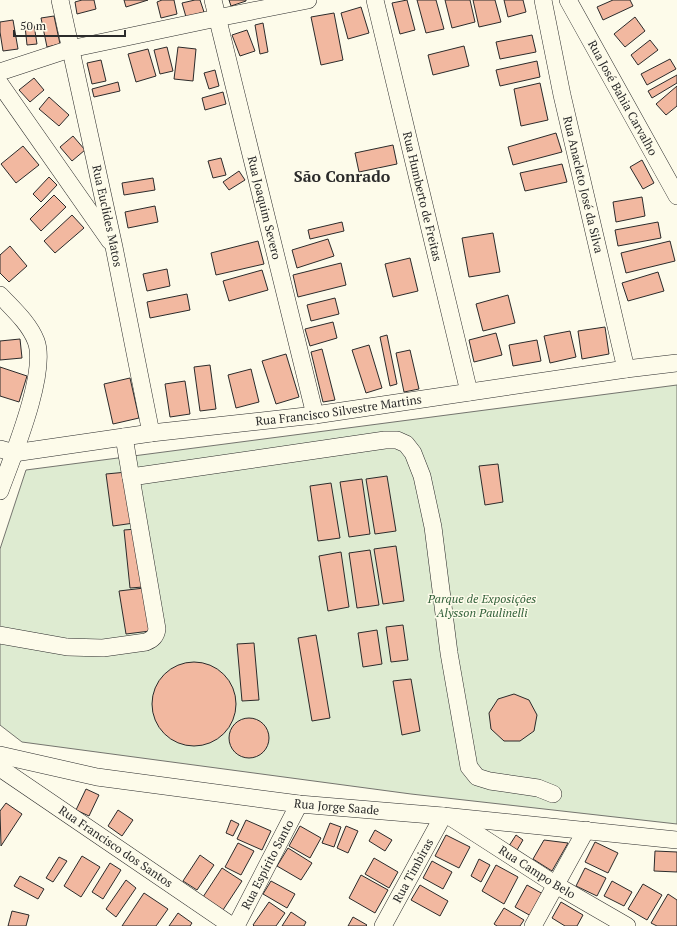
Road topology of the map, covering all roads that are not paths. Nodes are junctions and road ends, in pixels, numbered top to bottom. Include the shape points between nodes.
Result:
1 (60, 0) edge
2 (213, 0) edge
3 (304, 0) edge
4 (375, 0) edge
5 (543, 0) edge
6 (568, 0) edge
7 (217, 18) junction
8 (70, 49) junction
9 (0, 72) edge
10 (0, 84) edge
11 (677, 196) edge
12 (114, 247) junction
13 (0, 295) edge
14 (677, 363) edge
15 (626, 369) junction
16 (468, 392) junction
17 (315, 415) junction
18 (151, 432) junction
19 (124, 437) junction
20 (7, 451) edge
21 (131, 477) junction
22 (0, 491) edge
23 (0, 635) edge
24 (0, 755) edge
25 (0, 768) edge
26 (553, 794) dead end
27 (299, 804) junction
28 (446, 816) junction
29 (586, 830) junction
30 (677, 840) edge
31 (556, 885) junction
32 (232, 926) edge
33 (236, 926) edge
34 (383, 926) edge
35 (533, 926) edge
36 (627, 926) edge

1 - 8 street, Rua Euclides Matos
2 - 7 street, Rua Joaquim Severo
3 - 7 street
4 - 16 street, Rua Humberto de Freitas
5 - 15 street, Rua Anacleto José da Silva via 562,95
6 - 11 street, Rua José Bahia Carvalho
7 - 8 street
7 - 17 street, Rua Joaquim Severo
8 - 9 street
8 - 12 street, Rua Euclides Matos
10 - 12 street
12 - 18 street, Rua Euclides Matos
13 - 20 street via 30,328 38,354 33,395
14 - 15 street, Rua Francisco Silvestre Martins
15 - 16 street, Rua Francisco Silvestre Martins
16 - 17 street, Rua Francisco Silvestre Martins
17 - 18 street, Rua Francisco Silvestre Martins
18 - 19 street, Rua Francisco Silvestre Martins
19 - 20 street, Rua Francisco Silvestre Martins
19 - 21 street
20 - 22 street
21 - 23 street via 156,635 146,642 103,648 67,647
21 - 26 street via 385,440 397,440 406,444 413,453 422,476 433,528 469,767 477,777 538,788
24 - 27 street, Rua Jorge Saade via 96,777
25 - 32 street, Rua Francisco dos Santos
27 - 28 street, Rua Jorge Saade
27 - 33 street, Rua Espírito Santo
28 - 29 street, Rua Jorge Saade
28 - 31 street, Rua Campo Belo
28 - 34 street, Rua Timbiras
29 - 30 street, Rua Jorge Saade
29 - 31 street
31 - 35 street
31 - 36 street, Rua Campo Belo

